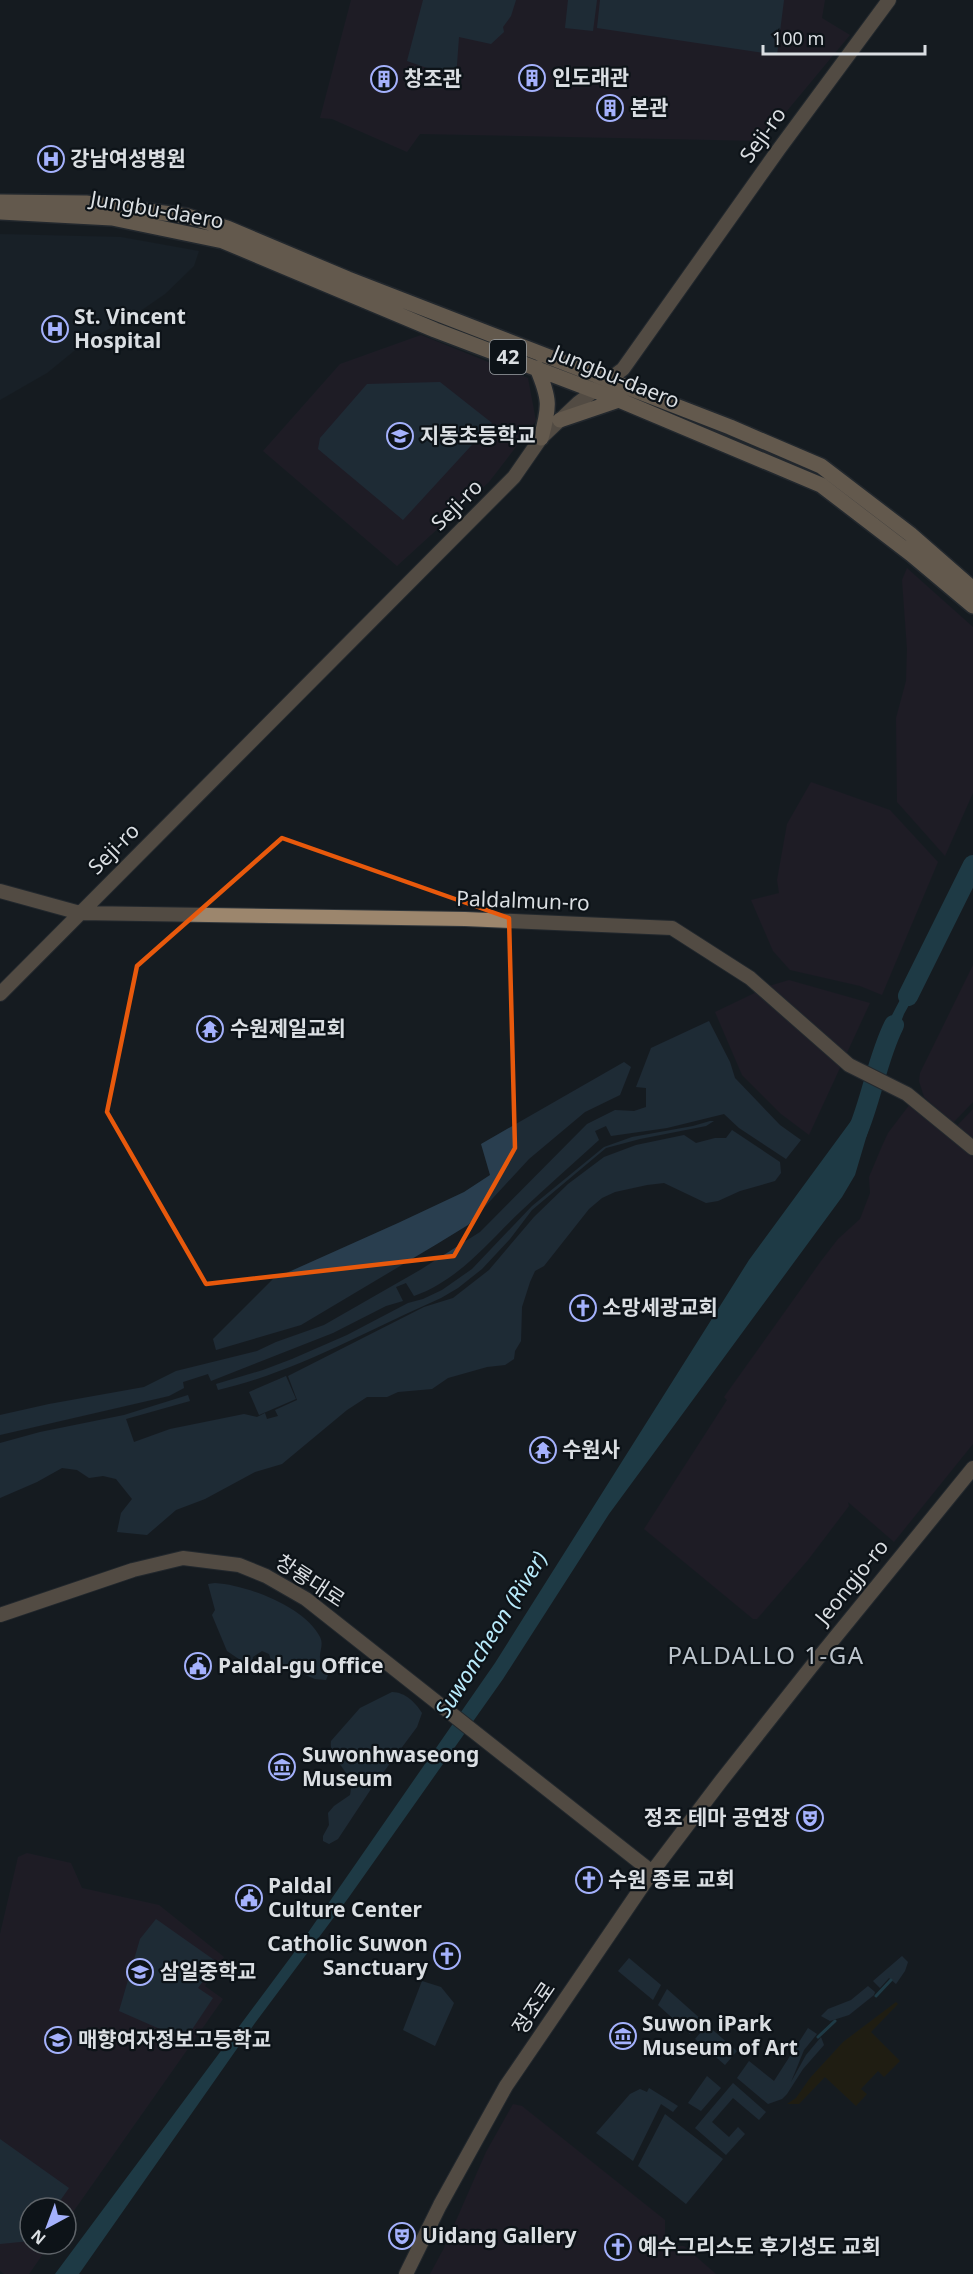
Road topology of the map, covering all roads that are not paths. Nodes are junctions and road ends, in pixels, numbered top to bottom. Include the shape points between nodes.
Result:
1 (889, 0) edge
2 (0, 202) edge
3 (0, 212) edge
4 (537, 368) junction
5 (606, 380) junction
6 (594, 392) junction
7 (619, 400) junction
8 (560, 420) junction
9 (541, 438) junction
10 (973, 589) edge
11 (973, 606) edge
12 (0, 891) edge
13 (80, 913) junction
14 (0, 994) edge
15 (973, 1148) edge
16 (973, 1468) edge
17 (0, 1615) edge
18 (652, 1872) junction
19 (406, 2274) edge

1 - 5 street, Seji-ro via 623,369
2 - 5 main road, Jungbu-daero / 42 via 86,203 187,216 227,228
3 - 4 main road, Jungbu-daero / 42 via 112,218 223,242
4 - 6 main road, Jungbu-daero / 42
4 - 9 main road via 547,392 548,412
5 - 6 street, Seji-ro
5 - 10 main road, Jungbu-daero / 42 via 822,466
6 - 7 main road, Jungbu-daero / 42
6 - 8 street, Seji-ro
7 - 8 main road
7 - 11 main road, Jungbu-daero / 42 via 822,485
8 - 9 street, Seji-ro
9 - 13 street, Seji-ro via 514,477
12 - 13 street, Paldalmun-ro
13 - 14 street, Seji-ro
13 - 15 street, Paldalmun-ro via 465,919 672,928 750,978 854,1067 907,1094
16 - 18 street, 정조로
17 - 18 street via 133,1570 183,1558 239,1565 306,1599
18 - 19 street, 정조로 via 506,2086

